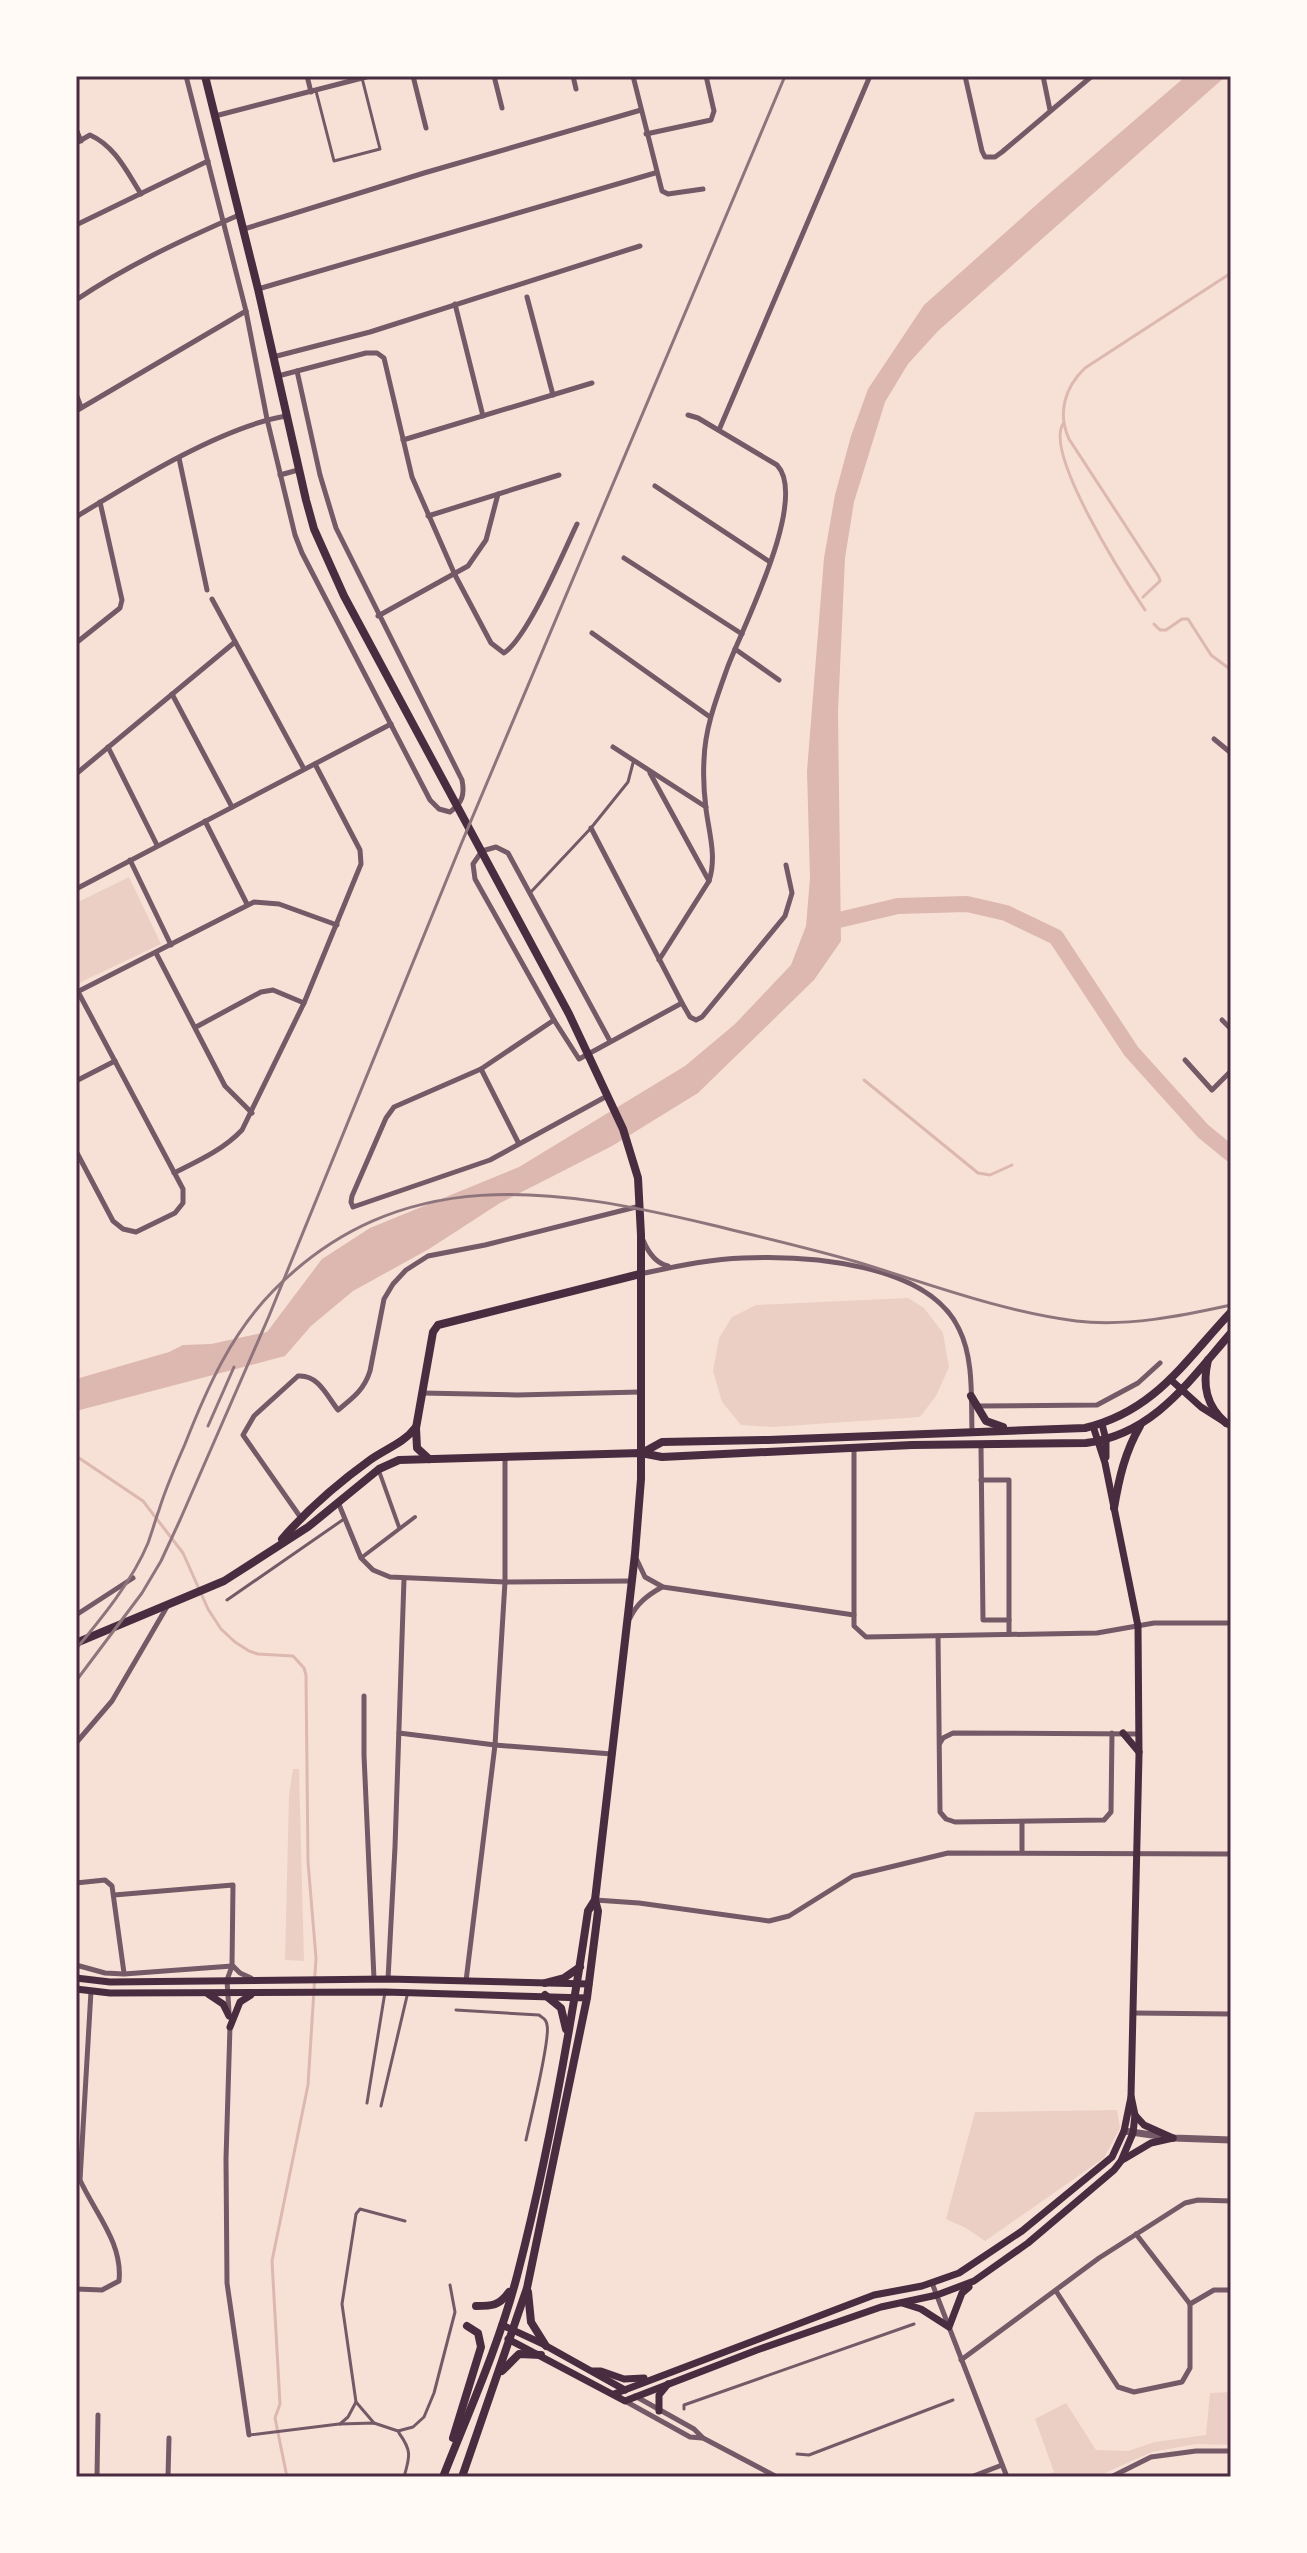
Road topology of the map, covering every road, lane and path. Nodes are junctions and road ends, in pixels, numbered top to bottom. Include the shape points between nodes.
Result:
1 (205, 76) edge
2 (307, 76) edge
3 (370, 76) edge
4 (413, 76) edge
5 (494, 76) edge
6 (573, 76) edge
7 (633, 76) edge
8 (706, 76) edge
9 (870, 76) edge
10 (965, 76) edge
11 (1043, 76) edge
12 (1092, 76) edge
13 (362, 78) junction
14 (187, 79) edge
15 (576, 89) dead end
16 (313, 92) junction
17 (502, 108) dead end
18 (641, 110) junction
19 (1050, 110) junction
20 (215, 116) junction
21 (426, 128) dead end
22 (76, 129) edge
23 (646, 134) junction
24 (78, 142) edge
25 (208, 161) junction
26 (655, 173) junction
27 (703, 189) dead end
28 (141, 194) junction
29 (240, 215) junction
30 (224, 222) junction
31 (76, 225) edge
32 (244, 229) junction
33 (640, 246) dead end
34 (258, 289) junction
35 (527, 297) dead end
36 (76, 300) edge
37 (455, 304) junction
38 (246, 311) junction
39 (273, 357) junction
40 (297, 371) junction
41 (277, 376) junction
42 (592, 383) dead end
43 (76, 394) edge
44 (553, 395) junction
45 (79, 409) edge
46 (688, 415) dead end
47 (286, 416) junction
48 (483, 416) junction
49 (267, 419) junction
50 (719, 430) junction
51 (403, 440) junction
52 (179, 458) junction
53 (298, 470) junction
54 (280, 475) junction
55 (559, 475) dead end
56 (655, 486) dead end
57 (498, 494) junction
58 (100, 502) junction
59 (428, 516) junction
60 (76, 517) edge
61 (577, 524) dead end
62 (624, 558) dead end
63 (770, 562) junction
64 (455, 575) junction
65 (207, 590) dead end
66 (212, 599) dead end
67 (378, 616) junction
68 (592, 633) dead end
69 (742, 634) junction
70 (235, 642) junction
71 (76, 643) edge
72 (735, 649) junction
73 (779, 680) dead end
74 (172, 694) junction
75 (710, 717) junction
76 (391, 724) junction
77 (1214, 739) dead end
78 (108, 747) junction
79 (613, 747) dead end
80 (1231, 753) edge
81 (634, 761) junction
82 (315, 764) junction
83 (304, 769) junction
84 (650, 773) junction
85 (76, 774) edge
86 (232, 807) junction
87 (706, 807) junction
88 (205, 821) junction
89 (591, 828) junction
90 (157, 845) junction
91 (130, 860) junction
92 (786, 865) dead end
93 (709, 881) junction
94 (76, 889) edge
95 (530, 893) junction
96 (247, 904) junction
97 (337, 925) junction
98 (171, 945) junction
99 (156, 953) junction
100 (659, 960) junction
101 (77, 991) edge
102 (304, 1003) junction
103 (682, 1003) junction
104 (554, 1020) junction
105 (1222, 1020) dead end
106 (196, 1027) junction
107 (1231, 1029) edge
108 (610, 1041) junction
109 (588, 1054) junction
110 (1185, 1060) dead end
111 (115, 1061) junction
112 (481, 1069) junction
113 (1231, 1071) edge
114 (76, 1081) edge
115 (609, 1099) junction
116 (252, 1113) junction
117 (518, 1143) junction
118 (76, 1151) edge
119 (174, 1173) junction
120 (640, 1206) junction
121 (641, 1235) junction
122 (673, 1267) junction
123 (640, 1274) junction
124 (1231, 1312) edge
125 (1231, 1333) edge
126 (1208, 1360) junction
127 (1160, 1363) dead end
128 (1170, 1379) junction
129 (1181, 1389) junction
130 (640, 1392) junction
131 (422, 1393) junction
132 (971, 1396) junction
133 (976, 1406) junction
134 (1228, 1424) edge
135 (1098, 1425) junction
136 (1141, 1425) junction
137 (416, 1428) junction
138 (1010, 1430) junction
139 (972, 1431) junction
140 (1102, 1441) junction
141 (981, 1446) junction
142 (854, 1449) junction
143 (641, 1453) junction
144 (505, 1457) junction
145 (662, 1457) junction
146 (429, 1460) junction
147 (379, 1469) junction
148 (641, 1479) junction
149 (981, 1480) junction
150 (338, 1502) junction
151 (1114, 1508) junction
152 (415, 1517) dead end
153 (301, 1518) junction
154 (344, 1519) junction
155 (400, 1527) junction
156 (276, 1546) junction
157 (635, 1554) junction
158 (361, 1558) junction
159 (133, 1578) dead end
160 (404, 1579) junction
161 (632, 1581) junction
162 (505, 1582) junction
163 (663, 1587) junction
164 (227, 1600) dead end
165 (168, 1604) junction
166 (76, 1615) edge
167 (854, 1615) junction
168 (1009, 1620) junction
169 (1231, 1623) edge
170 (627, 1625) junction
171 (1138, 1626) junction
172 (1009, 1634) junction
173 (938, 1636) junction
174 (76, 1643) edge
175 (364, 1696) dead end
176 (939, 1720) junction
177 (399, 1733) junction
178 (953, 1733) junction
179 (1112, 1733) junction
180 (1123, 1733) junction
181 (1139, 1734) junction
182 (76, 1743) edge
183 (940, 1744) junction
184 (495, 1745) junction
185 (1139, 1752) junction
186 (612, 1754) junction
187 (1022, 1822) junction
188 (1022, 1852) junction
189 (1138, 1853) junction
190 (1231, 1854) edge
191 (76, 1883) edge
192 (114, 1895) junction
193 (595, 1900) junction
194 (76, 1965) edge
195 (232, 1966) junction
196 (580, 1967) junction
197 (124, 1974) junction
198 (76, 1978) edge
199 (374, 1979) junction
200 (388, 1979) junction
201 (227, 1980) junction
202 (258, 1980) junction
203 (466, 1981) junction
204 (545, 1983) junction
205 (578, 1984) junction
206 (589, 1984) junction
207 (76, 1989) edge
208 (91, 1991) junction
209 (257, 1992) junction
210 (385, 1992) junction
211 (408, 1992) junction
212 (206, 1993) junction
213 (228, 1993) junction
214 (545, 1995) junction
215 (575, 1997) junction
216 (587, 1998) junction
217 (456, 2010) dead end
218 (1133, 2013) junction
219 (1231, 2014) edge
220 (229, 2016) junction
221 (230, 2027) junction
222 (564, 2057) junction
223 (1131, 2096) junction
224 (367, 2103) dead end
225 (381, 2106) dead end
226 (1135, 2115) junction
227 (1124, 2131) junction
228 (1133, 2133) junction
229 (1173, 2138) junction
230 (526, 2140) dead end
231 (1231, 2140) edge
232 (1121, 2161) junction
233 (1231, 2201) edge
234 (405, 2221) dead end
235 (1136, 2234) junction
236 (516, 2278) junction
237 (974, 2281) junction
238 (932, 2283) junction
239 (450, 2285) dead end
240 (527, 2288) junction
241 (76, 2289) edge
242 (1231, 2290) edge
243 (1056, 2291) junction
244 (937, 2295) junction
245 (899, 2303) junction
246 (1190, 2304) junction
247 (476, 2306) dead end
248 (914, 2324) dead end
249 (467, 2326) dead end
250 (949, 2327) junction
251 (500, 2329) junction
252 (512, 2336) junction
253 (544, 2351) junction
254 (961, 2360) junction
255 (591, 2371) junction
256 (497, 2376) junction
257 (652, 2378) junction
258 (669, 2383) junction
259 (623, 2389) junction
260 (614, 2394) junction
261 (634, 2396) junction
262 (953, 2400) dead end
263 (625, 2401) junction
264 (356, 2402) junction
265 (684, 2409) dead end
266 (659, 2411) junction
267 (98, 2415) dead end
268 (374, 2423) junction
269 (339, 2424) junction
270 (398, 2431) junction
271 (249, 2435) joint
272 (169, 2438) dead end
273 (703, 2438) junction
274 (1231, 2451) edge
275 (797, 2454) dead end
276 (1002, 2465) junction
277 (97, 2477) edge
278 (168, 2477) edge
279 (404, 2477) edge
280 (443, 2477) edge
281 (462, 2477) edge
282 (777, 2477) edge
283 (971, 2477) edge
284 (1007, 2477) edge
285 (1111, 2477) edge

1 - 20 main road
2 - 16 street
3 - 13 street
4 - 21 street
5 - 17 street
6 - 15 street
7 - 18 street
8 - 23 street via 711,120
9 - 50 street
10 - 19 street via 985,157 1002,152
11 - 19 street
12 - 19 street
13 - 16 street
13 - 16 lane via 380,149 334,161
14 - 25 street
16 - 20 street
18 - 23 street
18 - 32 street
20 - 29 main road
22 - 24 street
23 - 26 street
24 - 28 street via 90,135 104,143
25 - 28 street
25 - 30 street
26 - 27 street via 664,193
26 - 34 street
28 - 31 street
29 - 30 street
29 - 32 main road
30 - 36 street via 152,254
30 - 38 street
32 - 34 main road
33 - 37 street
34 - 39 main road
35 - 44 street
37 - 39 street
37 - 48 street
38 - 45 street
38 - 49 street
39 - 41 main road
40 - 41 street
40 - 51 street via 366,353 381,355
40 - 67 street via 328,505
41 - 47 main road
42 - 44 street
43 - 45 street
44 - 48 street
46 - 50 street
47 - 49 street
47 - 53 main road
48 - 51 street
49 - 52 street
49 - 54 street
50 - 63 street via 783,472 783,528
51 - 59 street
52 - 58 street
52 - 65 street
53 - 54 street
53 - 109 main road via 314,529 344,596
54 - 76 street via 302,553
55 - 57 street
56 - 63 street
57 - 59 street
57 - 64 street via 486,540
58 - 60 street
58 - 71 street via 122,600 120,608
59 - 64 street
61 - 64 street via 542,597 514,646 504,653 491,643
62 - 69 street
63 - 69 street
64 - 67 street
66 - 70 street
67 - 76 street via 462,780 463,796 450,812 430,800
68 - 75 street
69 - 72 street
70 - 74 street
70 - 83 street
72 - 73 street
72 - 75 street
74 - 78 street
74 - 86 street
75 - 87 street via 704,760
76 - 82 street
77 - 80 street
78 - 85 street
78 - 90 street
79 - 81 street
81 - 84 street
81 - 89 lane via 628,782
82 - 83 street
82 - 97 street via 360,850 361,864
83 - 86 street
84 - 87 street
84 - 93 street
86 - 88 street
87 - 93 street via 713,852
88 - 90 street
88 - 96 street
89 - 95 lane
89 - 100 street
90 - 91 street
91 - 94 street
91 - 98 street
92 - 103 street via 792,893 780,924 702,1017 693,1019
93 - 100 street
95 - 104 street via 508,853 496,847 475,858 473,873
95 - 108 street
96 - 97 street via 279,904
96 - 98 street
97 - 102 street
98 - 99 street
99 - 101 street
99 - 106 street
100 - 103 street
101 - 111 street
102 - 106 street via 273,990 261,992
102 - 116 street
103 - 108 street
104 - 109 street via 579,1059
104 - 112 street
105 - 107 street
106 - 116 street via 225,1086
108 - 109 street
109 - 115 main road
110 - 113 street via 1212,1090
111 - 114 street
111 - 119 street
112 - 117 street
112 - 117 street via 389,1112 352,1196 353,1207 490,1160
115 - 117 street
115 - 120 main road via 632,1154
116 - 119 street via 232,1141
118 - 119 street via 113,1221 136,1232 175,1213 183,1203 183,1189
120 - 121 main road
120 - 153 street via 428,1256 406,1270 384,1299 370,1371 359,1393 338,1410 318,1382 298,1376 254,1416 243,1435
121 - 122 street via 657,1261
121 - 123 main road
122 - 123 street
122 - 132 street via 740,1258 805,1258 904,1279 947,1310 960,1331
123 - 130 main road
123 - 131 main road via 438,1325
124 - 128 main road
125 - 126 main road
126 - 129 main road
126 - 134 main road via 1205,1390 1213,1410
127 - 133 street via 1138,1383 1097,1405
128 - 129 main road
128 - 135 main road via 1138,1407
129 - 134 main road
129 - 136 main road
130 - 131 street
130 - 143 main road
131 - 137 main road
132 - 133 main road
132 - 139 street
133 - 138 main road via 986,1421
135 - 138 main road
135 - 140 main road
136 - 140 main road
136 - 151 main road via 1128,1447
137 - 146 main road via 417,1448
137 - 153 main road
138 - 139 main road
139 - 143 main road via 662,1442
140 - 141 main road
140 - 151 main road
141 - 142 main road
141 - 149 street
142 - 145 main road
142 - 167 street
143 - 144 main road
143 - 145 main road
143 - 148 main road
144 - 146 main road
144 - 162 street
145 - 148 main road via 647,1465
146 - 147 main road via 399,1460
147 - 150 main road
147 - 155 street
148 - 157 main road
149 - 168 street via 983,1620
149 - 168 street via 1009,1480
150 - 154 street
150 - 156 main road
151 - 171 main road
152 - 155 street
153 - 156 main road
154 - 158 street
154 - 164 lane
155 - 158 street
156 - 165 main road via 224,1581
157 - 161 main road
157 - 163 street via 645,1577
158 - 160 street via 373,1570
159 - 166 street
160 - 162 street
160 - 177 street
161 - 162 street
161 - 170 main road
162 - 184 street
163 - 167 street
163 - 170 street via 639,1604
165 - 174 main road
165 - 182 street via 112,1701
167 - 173 street via 854,1626 866,1637
168 - 172 street
169 - 171 street
170 - 186 main road
171 - 172 street via 1097,1633
171 - 181 main road
172 - 173 street
173 - 176 street
175 - 199 street
176 - 178 street
176 - 183 street
177 - 184 street
177 - 200 street
178 - 179 street
178 - 183 street
179 - 180 street
179 - 187 street via 1108,1817
180 - 181 street
180 - 185 main road
181 - 185 main road
183 - 187 street via 940,1812 946,1819
184 - 186 street
184 - 203 street
185 - 189 main road
186 - 193 main road
187 - 188 street
188 - 189 street
188 - 193 street via 948,1853 853,1876 789,1916 769,1921
189 - 190 street
189 - 218 main road
191 - 192 street via 105,1880
192 - 195 street via 233,1885
192 - 197 street
193 - 196 main road via 588,1911
193 - 206 main road
194 - 197 street
195 - 197 street
195 - 201 street
195 - 202 street
196 - 204 main road
196 - 205 main road
198 - 201 main road
199 - 200 main road
199 - 202 main road
200 - 203 main road
201 - 202 main road
201 - 213 street
203 - 204 main road
204 - 205 main road
205 - 206 main road
205 - 215 main road
206 - 216 main road
207 - 208 main road
208 - 212 main road
208 - 241 street via 80,2180 110,2234 121,2267 119,2281 102,2290
209 - 210 main road
209 - 213 main road
209 - 221 main road via 240,2002
210 - 211 main road
210 - 224 lane
211 - 214 main road
211 - 225 lane
212 - 213 main road
212 - 220 main road via 223,2004
213 - 220 street
214 - 215 main road
214 - 222 main road via 565,2017
215 - 216 main road
215 - 222 main road
216 - 240 main road
217 - 230 lane via 539,2015 547,2022
218 - 219 street
218 - 223 main road
220 - 221 street
221 - 271 street via 227,2283
222 - 236 main road
223 - 226 main road
223 - 227 main road
226 - 228 main road
226 - 229 main road
227 - 228 street
227 - 238 main road via 1112,2157 1022,2231 959,2273
228 - 229 street
228 - 232 main road
229 - 231 street
229 - 232 main road
232 - 237 main road via 1028,2243
233 - 235 street via 1185,2203
234 - 264 lane via 369,2210 356,2214 342,2304
235 - 243 street
235 - 246 street
236 - 247 main road via 501,2303
236 - 251 main road
237 - 244 main road
237 - 250 main road via 962,2293
238 - 244 street
238 - 257 main road via 874,2295
239 - 270 lane via 455,2312 434,2393 424,2417
240 - 252 main road
240 - 253 main road via 531,2322
242 - 246 street via 1214,2290
243 - 246 street via 1118,2387 1134,2392 1182,2382 1190,2368
243 - 254 street
244 - 245 main road
244 - 250 street
245 - 250 main road via 921,2309
245 - 258 main road
248 - 265 lane
249 - 280 main road via 478,2333 481,2347
250 - 254 street
251 - 252 main road
251 - 280 main road
252 - 253 main road
252 - 256 main road
253 - 255 main road
253 - 256 main road via 519,2354
253 - 260 main road
254 - 276 street
255 - 257 main road via 624,2379
255 - 259 main road
256 - 281 main road
257 - 259 main road
258 - 261 main road
258 - 266 main road via 659,2395
259 - 260 main road
259 - 261 main road
260 - 263 main road
261 - 263 main road
261 - 266 street
262 - 275 lane via 809,2455
263 - 273 street via 690,2437
264 - 268 lane
264 - 269 lane
266 - 273 street
267 - 277 street
268 - 269 lane
268 - 270 lane
269 - 271 lane
270 - 279 lane via 410,2457
272 - 278 street
273 - 282 street
274 - 285 street via 1151,2457
276 - 283 street
276 - 284 street

